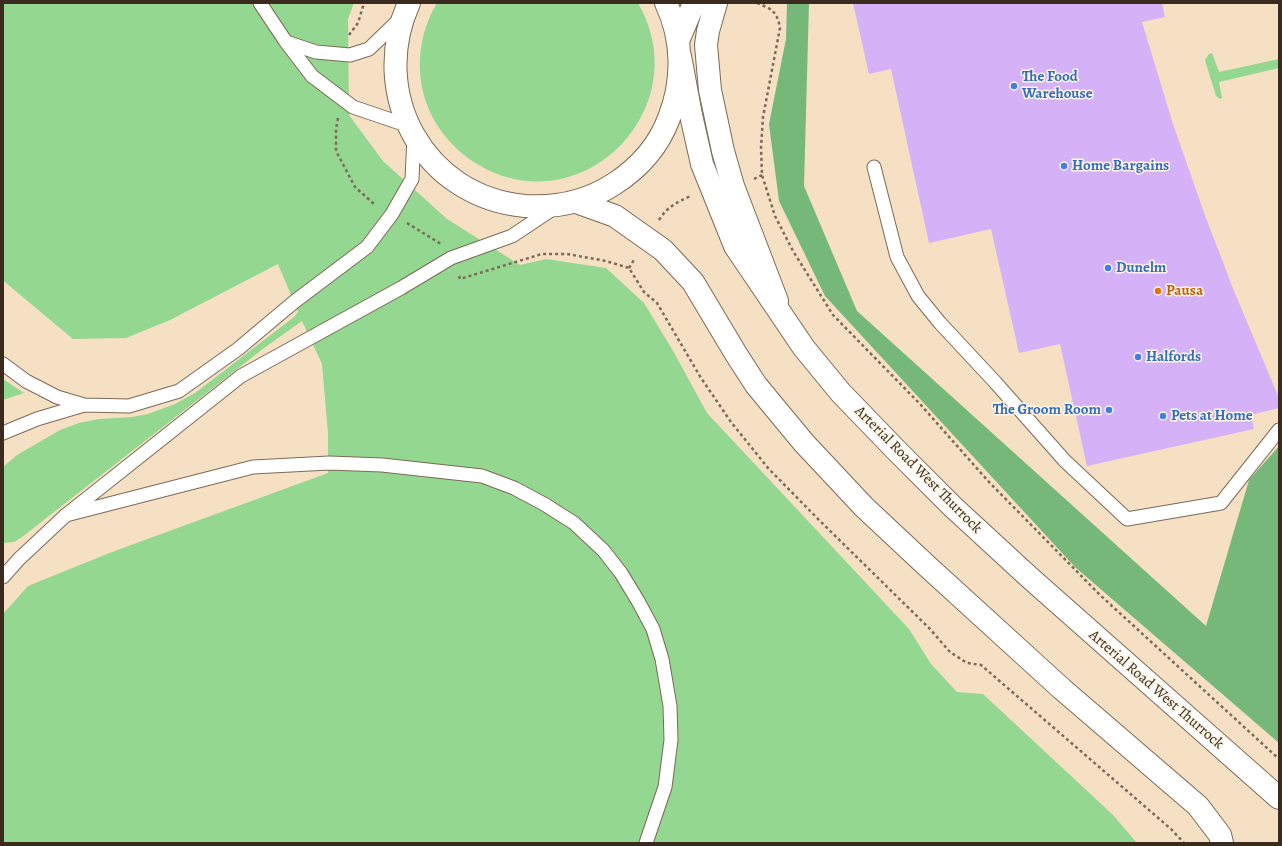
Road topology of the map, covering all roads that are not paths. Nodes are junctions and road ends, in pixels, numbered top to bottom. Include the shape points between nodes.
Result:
1 (260, 3) edge
2 (666, 3) edge
3 (694, 3) edge
4 (716, 3) edge
5 (404, 8) edge
6 (286, 42) junction
7 (679, 49) junction
8 (411, 131) junction
9 (874, 167) dead end
10 (723, 188) junction
11 (566, 204) junction
12 (3, 364) edge
13 (84, 405) junction
14 (1279, 430) edge
15 (3, 433) edge
16 (66, 515) junction
17 (3, 577) edge
18 (1279, 798) edge
19 (646, 843) edge
20 (1222, 843) edge

1 - 6 lane
2 - 7 main road via 673,19
3 - 7 main road
4 - 10 main road via 706,45 710,90 721,144
5 - 6 lane via 369,49 350,55 316,52
5 - 8 main road via 396,41 395,73 402,109
6 - 8 lane via 312,76 353,107
7 - 10 main road, Arterial Road West Thurrock via 702,164
7 - 11 main road via 680,74 676,97 667,125 658,140 636,167 622,179 608,188
8 - 11 main road via 440,168 456,182 475,192 515,205 536,207
8 - 13 lane via 412,179 392,214 367,247 294,302 238,349 179,391 130,406
9 - 14 lane via 897,257 918,296 1065,461 1127,519 1221,503
10 - 18 main road, Arterial Road West Thurrock via 735,246 804,348 841,393 953,507 1029,578
11 - 16 lane via 512,236 450,258 401,288 241,376
11 - 20 main road via 615,216 663,250 693,282 756,384 804,443 864,507 1062,689 1198,806 1220,835
12 - 13 lane via 26,381 57,397
13 - 15 lane via 36,418
16 - 17 lane
16 - 19 lane via 254,467 328,463 382,465 482,476 514,488 544,504 574,523 603,550 621,573 653,629 662,659 670,706 671,740 665,787

